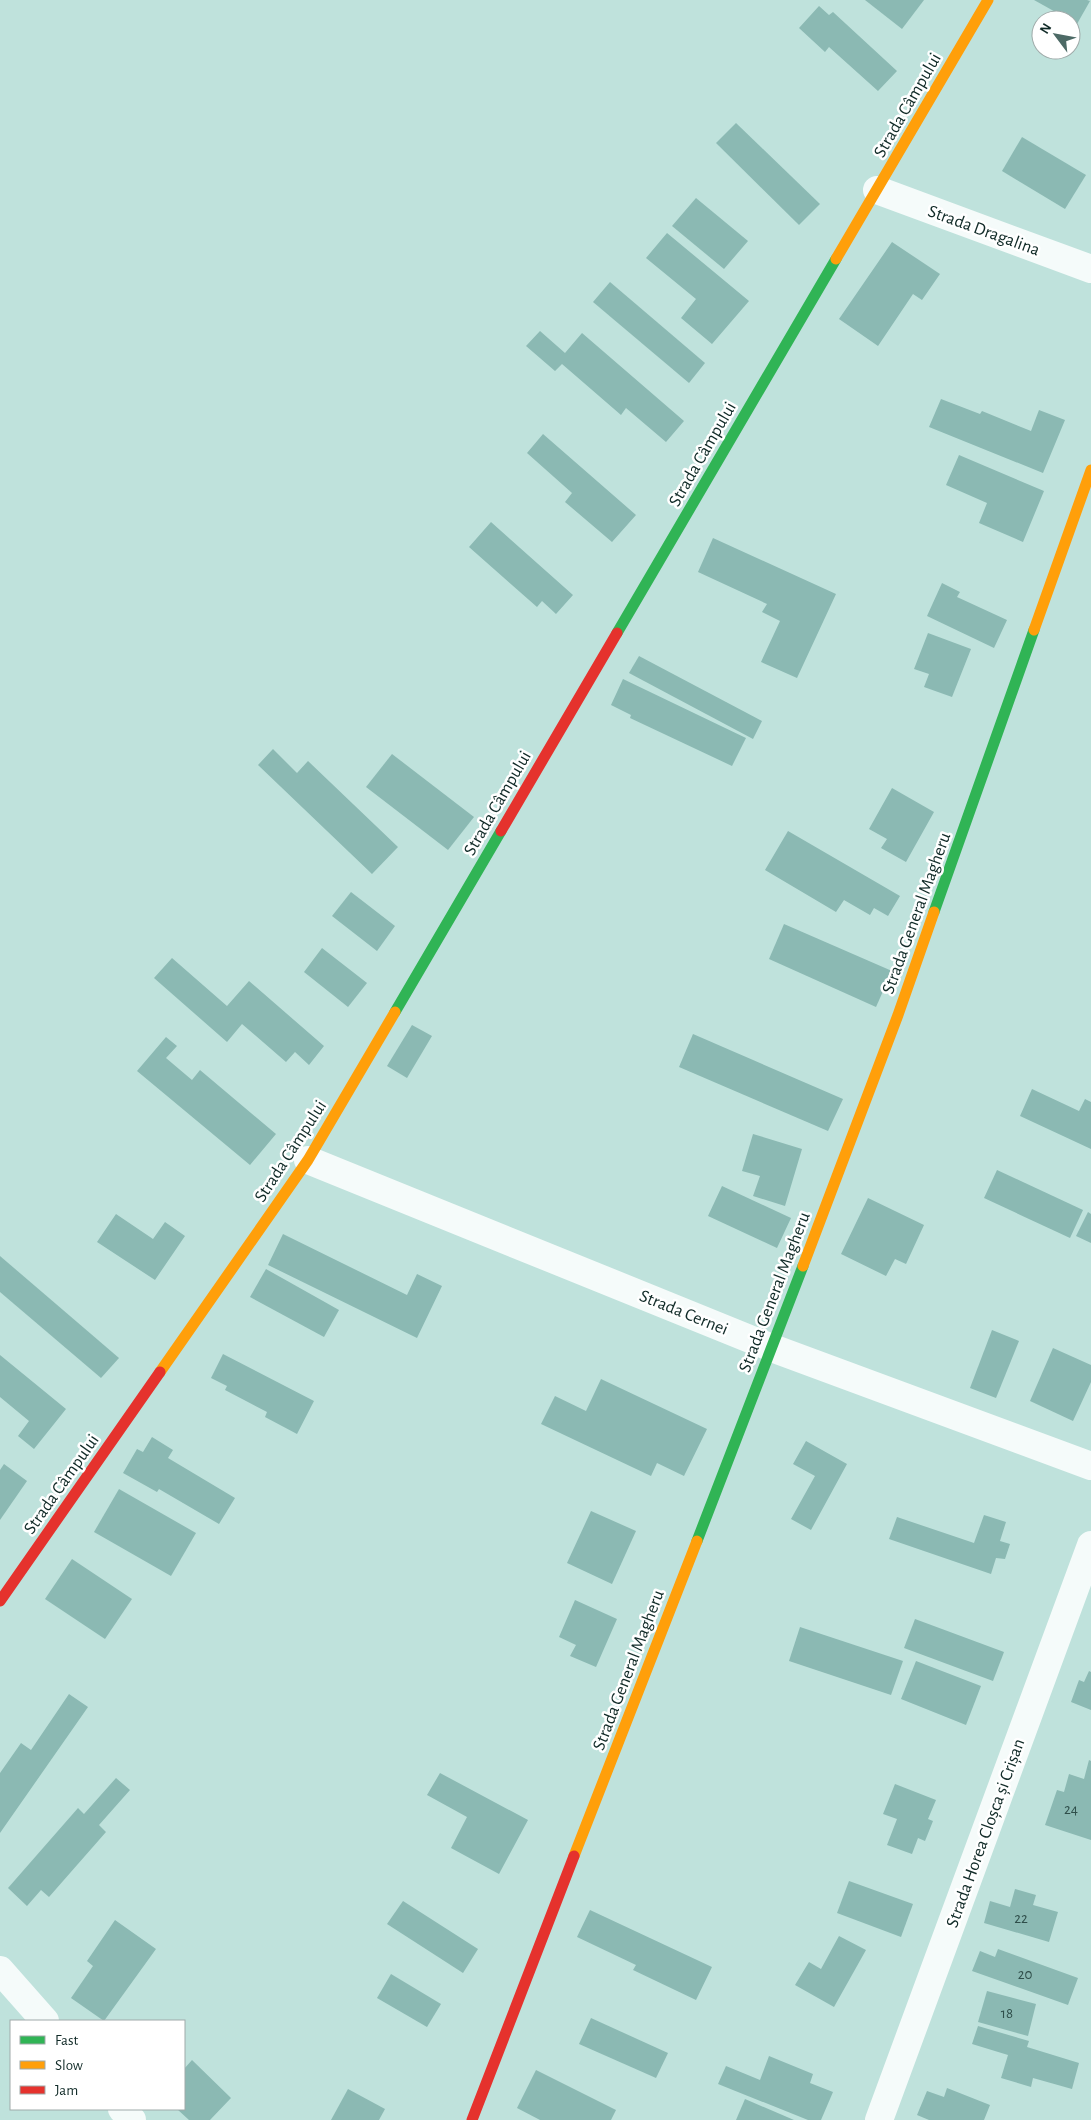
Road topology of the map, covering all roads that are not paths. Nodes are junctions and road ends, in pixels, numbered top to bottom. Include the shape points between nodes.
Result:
1 (988, 0) edge
2 (877, 190) junction
3 (1091, 269) edge
4 (1091, 470) edge
5 (308, 1160) junction
6 (772, 1348) junction
7 (1091, 1466) edge
8 (1091, 1545) edge
9 (0, 1601) edge
10 (0, 1970) edge
11 (44, 2020) edge
12 (123, 2110) edge
13 (132, 2120) edge
14 (472, 2120) edge
15 (879, 2120) edge

1 - 2 street, Strada Câmpului
2 - 3 street, Strada Dragalina
2 - 5 street, Strada Câmpului
4 - 6 street, Strada General Magheru via 898,1015
5 - 6 street, Strada Cernei
5 - 9 street, Strada Câmpului
6 - 7 street, Strada Cernei
6 - 14 street, Strada General Magheru
8 - 15 street, Strada Horea Cloșca și Crișan
10 - 11 street
12 - 13 street

